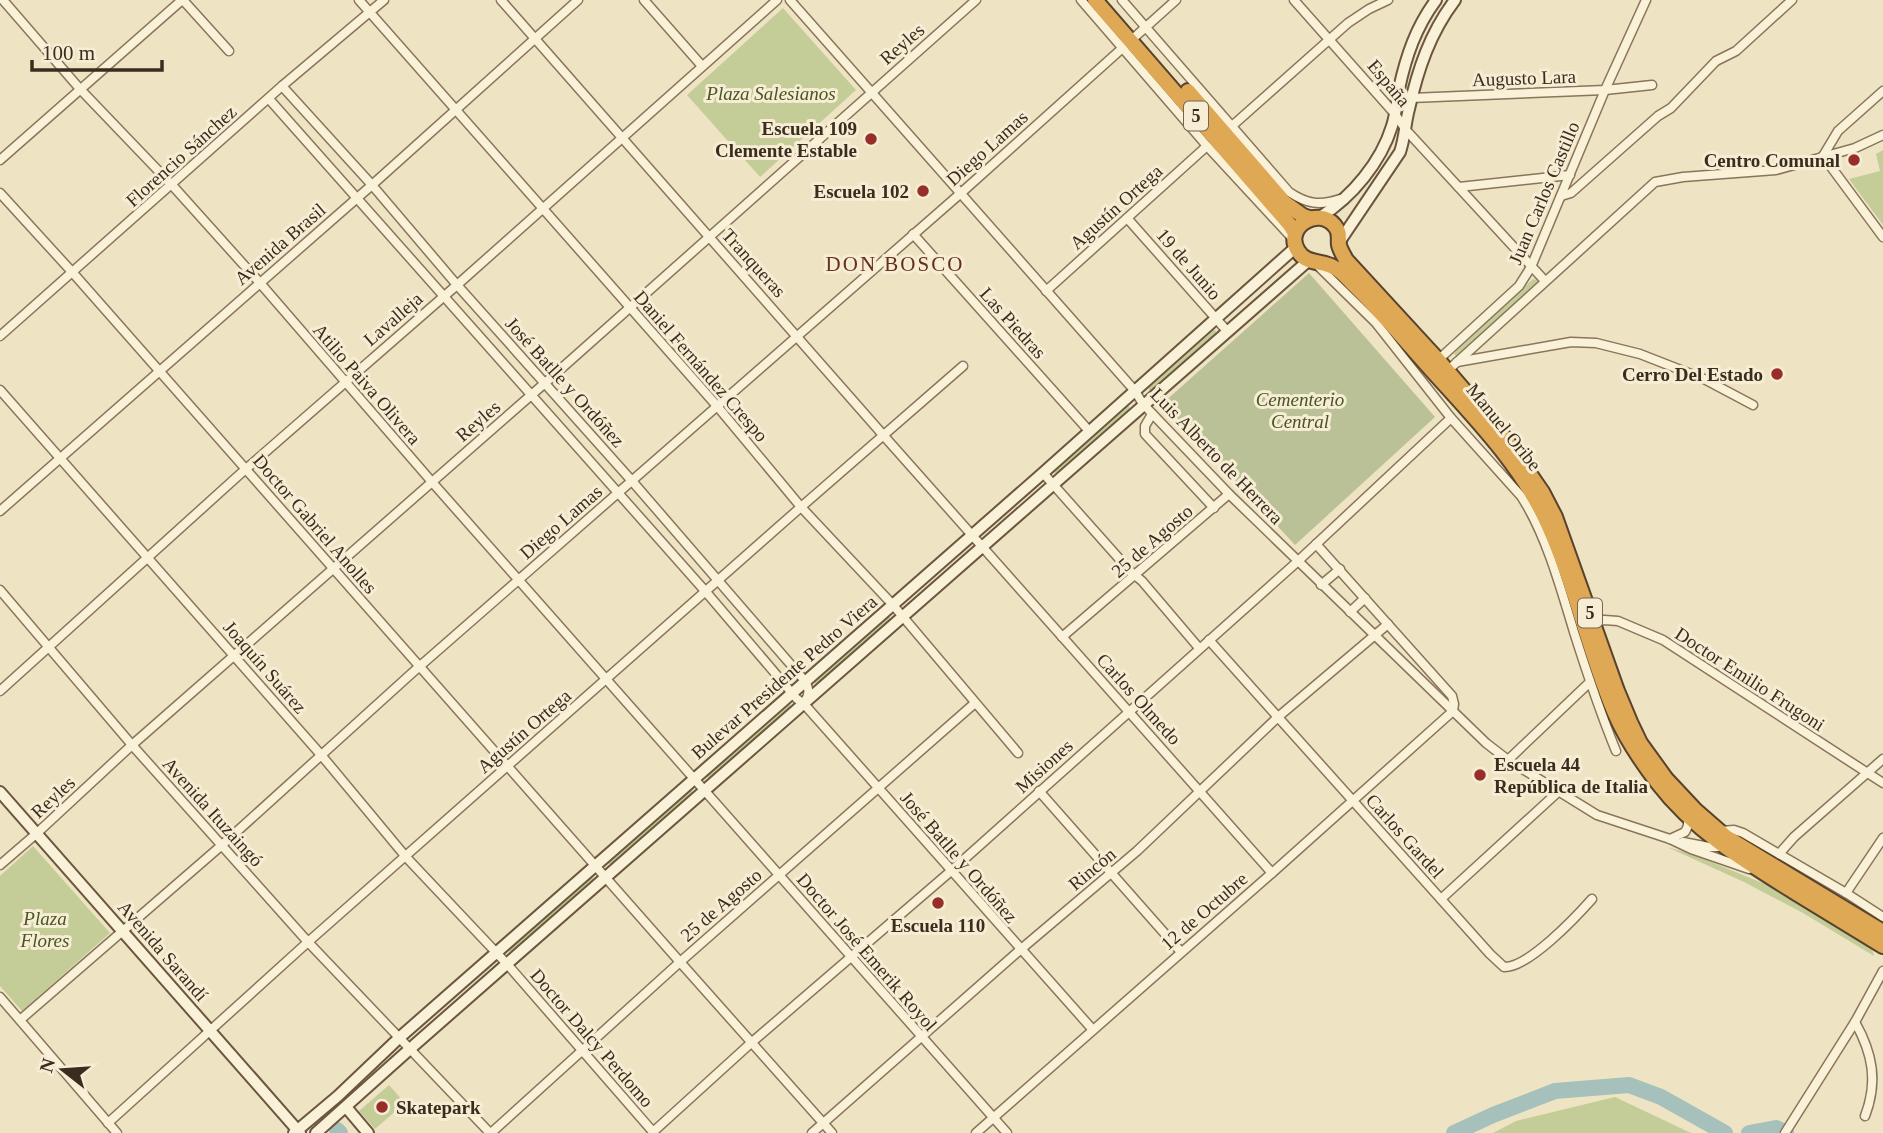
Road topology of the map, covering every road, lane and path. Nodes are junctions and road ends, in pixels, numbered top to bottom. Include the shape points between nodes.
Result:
1 (3, 0) edge
2 (183, 0) edge
3 (359, 0) edge
4 (384, 0) edge
5 (501, 0) edge
6 (579, 0) edge
7 (643, 0) edge
8 (777, 0) edge
9 (790, 0) edge
10 (976, 0) edge
11 (1081, 0) edge
12 (1095, 0) edge
13 (1107, 0) edge
14 (1122, 0) edge
15 (1175, 0) edge
16 (1294, 0) edge
17 (1388, 0) edge
18 (1436, 0) edge
19 (1455, 0) edge
20 (1646, 0) edge
21 (1792, 0) edge
22 (370, 12) junction
23 (1134, 37) junction
24 (534, 38) junction
25 (1330, 40) junction
26 (229, 51) dead end
27 (702, 66) junction
28 (1652, 85) dead end
29 (282, 86) junction
30 (80, 89) junction
31 (1605, 90) junction
32 (1883, 91) edge
33 (871, 93) junction
34 (1398, 96) junction
35 (1412, 98) junction
36 (269, 99) junction
37 (456, 109) junction
38 (1395, 114) junction
39 (1232, 127) junction
40 (1406, 130) junction
41 (1883, 135) edge
42 (622, 137) junction
43 (1206, 146) junction
44 (1823, 156) junction
45 (0, 160) edge
46 (1570, 175) junction
47 (172, 185) junction
48 (372, 185) junction
49 (1459, 187) junction
50 (0, 192) edge
51 (961, 193) junction
52 (1560, 196) junction
53 (357, 197) junction
54 (1347, 197) junction
55 (543, 209) junction
56 (1127, 218) junction
57 (1315, 218) junction
58 (913, 234) junction
59 (709, 236) junction
60 (1883, 237) edge
61 (1295, 240) junction
62 (1340, 243) junction
63 (1314, 262) junction
64 (1276, 265) junction
65 (1531, 267) junction
66 (73, 273) junction
67 (1286, 280) junction
68 (1545, 281) junction
69 (260, 283) junction
70 (457, 285) junction
71 (1046, 290) junction
72 (444, 296) junction
73 (629, 307) junction
74 (1216, 318) junction
75 (1227, 331) junction
76 (797, 335) junction
77 (0, 336) edge
78 (963, 366) dead end
79 (1442, 368) junction
80 (158, 371) junction
81 (345, 381) junction
82 (545, 383) junction
83 (0, 390) edge
84 (1135, 391) junction
85 (531, 396) junction
86 (1143, 404) junction
87 (1753, 405) dead end
88 (717, 406) junction
89 (1153, 414) junction
90 (1451, 418) junction
91 (1090, 432) junction
92 (884, 436) junction
93 (60, 458) junction
94 (246, 469) junction
95 (1043, 473) junction
96 (632, 481) junction
97 (432, 482) junction
98 (1053, 484) junction
99 (619, 493) junction
100 (1229, 494) junction
101 (1535, 499) junction
102 (801, 507) junction
103 (1214, 508) junction
104 (0, 511) edge
105 (1536, 523) junction
106 (972, 535) junction
107 (1316, 544) junction
108 (982, 546) junction
109 (147, 557) junction
110 (1297, 562) junction
111 (333, 568) junction
112 (1339, 569) junction
113 (1136, 576) junction
114 (519, 579) junction
115 (718, 581) junction
116 (1321, 585) junction
117 (0, 590) edge
118 (706, 592) junction
119 (1365, 598) junction
120 (893, 605) junction
121 (1350, 612) junction
122 (903, 617) junction
123 (1594, 622) junction
124 (1388, 625) junction
125 (1375, 636) junction
126 (1062, 638) junction
127 (1209, 640) junction
128 (49, 647) junction
129 (1199, 648) junction
130 (234, 656) junction
131 (420, 666) junction
132 (607, 679) junction
133 (806, 681) junction
134 (1590, 682) junction
135 (0, 691) edge
136 (792, 693) junction
137 (975, 703) junction
138 (804, 704) junction
139 (1129, 711) junction
140 (1452, 711) junction
141 (1278, 717) junction
142 (132, 745) junction
143 (1616, 751) dead end
144 (1018, 753) dead end
145 (323, 755) junction
146 (1508, 760) junction
147 (1883, 760) edge
148 (507, 765) junction
149 (1867, 773) junction
150 (693, 780) junction
151 (1883, 783) edge
152 (878, 789) junction
153 (1039, 791) junction
154 (0, 792) edge
155 (704, 792) junction
156 (1200, 792) junction
157 (1558, 792) junction
158 (1352, 800) junction
159 (1688, 818) junction
160 (1720, 831) junction
161 (36, 834) junction
162 (1883, 838) edge
163 (1670, 839) junction
164 (222, 845) junction
165 (1725, 847) junction
166 (1749, 851) junction
167 (1779, 854) junction
168 (406, 857) junction
169 (0, 865) edge
170 (595, 866) junction
171 (951, 871) junction
172 (1272, 873) junction
173 (1111, 874) junction
174 (779, 875) junction
175 (1767, 875) junction
176 (605, 877) junction
177 (1846, 893) junction
178 (1441, 899) junction
179 (1592, 899) dead end
180 (1883, 917) edge
181 (123, 932) junction
182 (1883, 932) edge
183 (307, 942) junction
184 (1883, 946) edge
185 (1020, 950) junction
186 (1181, 952) junction
187 (497, 953) junction
188 (851, 958) junction
189 (680, 962) junction
190 (507, 964) junction
191 (1883, 971) edge
192 (0, 997) edge
193 (20, 1020) junction
194 (1855, 1022) junction
195 (1093, 1030) junction
196 (210, 1031) junction
197 (922, 1037) junction
198 (399, 1038) junction
199 (751, 1043) junction
200 (411, 1048) junction
201 (582, 1049) junction
202 (346, 1107) junction
203 (1865, 1116) dead end
204 (994, 1118) junction
205 (108, 1123) junction
206 (824, 1123) junction
207 (297, 1132) edge
208 (117, 1133) edge
209 (316, 1133) edge
210 (368, 1133) edge
211 (491, 1133) edge
212 (653, 1133) edge
213 (812, 1133) edge
214 (832, 1133) edge
215 (976, 1133) edge
216 (1007, 1133) edge
217 (1785, 1133) edge

1 - 30 street, Atilio Paiva Olivera
2 - 26 street
2 - 30 street
3 - 22 street, Daniel Fernández Crespo
4 - 22 street, Florencio Sánchez
5 - 24 street, Tranqueras
6 - 24 street, Avenida Brasil
7 - 27 street
8 - 27 street, Lavalleja
9 - 33 street, Luis Alberto de Herrera
10 - 33 street, Reyles
11 - 23 street, Manuel Oribe
12 - 23 highway, Manuel Oribe / 5
13 - 23 highway, Manuel Oribe / 5
14 - 23 street
15 - 23 street, Diego Lamas
16 - 25 street, España
17 - 25 street via 1348,23
18 - 34 street via 1411,43
19 - 35 street via 1425,51
20 - 31 street, Juan Carlos Castillo
21 - 52 street via 1736,51 1716,61 1671,108 1571,193
22 - 29 street, Florencio Sánchez
22 - 37 street, Daniel Fernández Crespo
23 - 39 street
23 - 43 street, Manuel Oribe
23 - 51 street, Diego Lamas
23 - 57 highway, Manuel Oribe / 5 via 1285,203 1303,216
23 - 61 highway, Manuel Oribe / 5 via 1290,225
24 - 37 street, Avenida Brasil
24 - 42 street, Tranqueras
25 - 38 street, España
25 - 39 street
27 - 42 street, Lavalleja
28 - 31 street, Augusto Lara
29 - 36 street, Florencio Sánchez
29 - 48 street, José Batlle y Ordóñez
30 - 45 street
30 - 47 street, Atilio Paiva Olivera
31 - 35 street, Augusto Lara
31 - 46 street, Juan Carlos Castillo
32 - 44 street via 1838,131
33 - 51 street, Luis Alberto de Herrera
33 - 59 street, Reyles
34 - 35 street, Augusto Lara
34 - 38 street
35 - 40 street
36 - 47 street, Florencio Sánchez
36 - 53 street, José Batlle y Ordóñez
37 - 48 street, Avenida Brasil
37 - 55 street, Daniel Fernández Crespo
38 - 40 street, España
38 - 54 street via 1376,159
39 - 54 street via 1300,200 1326,204
40 - 49 street, España
40 - 62 street via 1400,152
41 - 44 street
42 - 55 street, Lavalleja
42 - 59 street, Tranqueras
43 - 56 street, Agustín Ortega
43 - 61 street, Manuel Oribe
44 - 60 street
44 - 68 street via 1776,170 1655,182
46 - 49 street
46 - 52 street, Juan Carlos Castillo
47 - 66 street, Florencio Sánchez
47 - 69 street, Atilio Paiva Olivera
48 - 53 street, Avenida Brasil
48 - 70 street, José Batlle y Ordóñez
49 - 65 street, España
50 - 66 street, Doctor Gabriel Anolles
51 - 58 street, Diego Lamas
51 - 71 street, Luis Alberto de Herrera
52 - 65 street, Juan Carlos Castillo
53 - 69 street, Avenida Brasil
53 - 72 street, José Batlle y Ordóñez
54 - 57 street
55 - 70 street, Lavalleja
55 - 73 street, Daniel Fernández Crespo
56 - 71 street, Agustín Ortega
56 - 74 street, 19 de Junio
57 - 61 highway via 1301,224
57 - 62 highway, Manuel Oribe via 1334,224
58 - 76 street, Diego Lamas
58 - 91 street, Las Piedras
59 - 73 street, Reyles
59 - 76 street, Tranqueras
61 - 63 highway, Manuel Oribe via 1300,255
61 - 64 street, Bulevar Presidente Pedro Viera
62 - 63 highway via 1331,258
62 - 79 highway, Manuel Oribe / 5 via 1346,260
63 - 67 street, Bulevar Presidente Pedro Viera
63 - 79 highway, Manuel Oribe / 5 via 1336,268
63 - 90 street, Manuel Oribe via 1376,323
64 - 67 street via 1276,276
64 - 74 street, Bulevar Presidente Pedro Viera
65 - 68 street, España
65 - 79 street, Juan Carlos Castillo via 1519,286
66 - 77 street, Florencio Sánchez
66 - 80 street, Doctor Gabriel Anolles
67 - 75 street, Bulevar Presidente Pedro Viera
68 - 79 street
69 - 80 street, Avenida Brasil
69 - 81 street, Atilio Paiva Olivera
70 - 72 street, Lavalleja
70 - 82 street, José Batlle y Ordóñez
71 - 84 street, Luis Alberto de Herrera
72 - 81 street, Lavalleja
72 - 85 street, José Batlle y Ordóñez
73 - 82 street, Reyles
73 - 88 street, Daniel Fernández Crespo
74 - 75 street, 19 de Junio
74 - 84 street, Bulevar Presidente Pedro Viera
75 - 86 street, Bulevar Presidente Pedro Viera
76 - 88 street, Diego Lamas
76 - 92 street, Tranqueras
78 - 92 street, Agustín Ortega
79 - 87 street via 1571,342 1596,342 1704,379
79 - 101 highway, Manuel Oribe / 5
79 - 123 highway, Manuel Oribe / 5 via 1516,453 1542,492 1556,517
80 - 93 street, Avenida Brasil
80 - 94 street, Doctor Gabriel Anolles
81 - 94 street, Lavalleja
81 - 97 street, Atilio Paiva Olivera
82 - 85 street, Reyles
82 - 96 street, José Batlle y Ordóñez
83 - 93 street, Joaquín Suárez
84 - 86 street, Luis Alberto de Herrera
84 - 91 street, Bulevar Presidente Pedro Viera
85 - 97 street, Reyles
85 - 99 street, José Batlle y Ordóñez
86 - 89 street, Luis Alberto de Herrera
86 - 98 street, Bulevar Presidente Pedro Viera
88 - 96 street, Diego Lamas
88 - 102 street, Daniel Fernández Crespo
89 - 100 street, Luis Alberto de Herrera
89 - 103 street via 1145,434
90 - 105 street, Manuel Oribe via 1521,496
90 - 107 street, Misiones
91 - 95 street, Bulevar Presidente Pedro Viera
92 - 102 street, Agustín Ortega
92 - 106 street, Tranqueras
93 - 104 street, Avenida Brasil
93 - 109 street, Joaquín Suárez
94 - 109 street, Lavalleja
94 - 111 street, Doctor Gabriel Anolles
95 - 98 street
95 - 106 street, Bulevar Presidente Pedro Viera
96 - 99 street, Diego Lamas
96 - 115 street, José Batlle y Ordóñez
97 - 111 street, Reyles
97 - 114 street, Atilio Paiva Olivera
98 - 108 street, Bulevar Presidente Pedro Viera
98 - 113 street
99 - 114 street, Diego Lamas
99 - 118 street, José Batlle y Ordóñez
100 - 103 street, 25 de Agosto
100 - 110 street, Luis Alberto de Herrera
101 - 105 street
101 - 159 highway, Manuel Oribe / 5 via 1566,566 1615,713 1658,784
102 - 115 street, Agustín Ortega
102 - 120 street, Daniel Fernández Crespo
103 - 113 street, 25 de Agosto
105 - 134 street, Manuel Oribe
106 - 108 street, Tranqueras
106 - 120 street, Bulevar Presidente Pedro Viera
107 - 110 street, Misiones
107 - 112 street
108 - 122 street, Bulevar Presidente Pedro Viera
108 - 126 street, Carlos Olmedo
109 - 128 street, Lavalleja
109 - 130 street, Joaquín Suárez
110 - 116 street, Luis Alberto de Herrera
110 - 127 street, Misiones
111 - 130 street, Reyles
111 - 131 street, Doctor Gabriel Anolles
112 - 116 street
112 - 119 street
113 - 126 street, 25 de Agosto
113 - 129 street
114 - 131 street, Diego Lamas
114 - 132 street, Atilio Paiva Olivera
115 - 118 street, Agustín Ortega
115 - 133 street, José Batlle y Ordóñez
116 - 121 street, Luis Alberto de Herrera
117 - 128 street, Avenida Ituzaingó
118 - 132 street, Agustín Ortega
118 - 136 street, José Batlle y Ordóñez
119 - 121 street
119 - 124 street
120 - 122 street, Daniel Fernández Crespo
120 - 133 street, Bulevar Presidente Pedro Viera
121 - 125 street, Luis Alberto de Herrera
122 - 137 street, Daniel Fernández Crespo
122 - 138 street, Bulevar Presidente Pedro Viera
123 - 149 street, Doctor Emilio Frugoni via 1618,621 1663,640
123 - 160 highway, Manuel Oribe / 5 via 1640,743 1666,779
124 - 125 street, Rincón
124 - 140 street via 1452,696
125 - 140 street, Luis Alberto de Herrera
125 - 141 street, Rincón
126 - 139 street, Carlos Olmedo
127 - 129 street, Misiones
127 - 141 street, Carlos Gardel
128 - 135 street, Lavalleja
128 - 142 street, Avenida Ituzaingó
129 - 139 street, Misiones
130 - 142 street, Reyles
130 - 145 street, Joaquín Suárez
131 - 145 street, Diego Lamas
131 - 148 street, Doctor Gabriel Anolles
132 - 148 street, Agustín Ortega
132 - 150 street, Atilio Paiva Olivera
133 - 136 street, Bulevar Presidente Pedro Viera
133 - 138 street
134 - 143 street, Manuel Oribe
134 - 146 street
136 - 138 street, José Batlle y Ordóñez
136 - 150 street, Bulevar Presidente Pedro Viera
137 - 144 street, Daniel Fernández Crespo
137 - 152 street, 25 de Agosto
138 - 152 street, José Batlle y Ordóñez
138 - 155 street, Bulevar Presidente Pedro Viera
139 - 153 street, Misiones
139 - 156 street, Carlos Olmedo
140 - 146 street, Luis Alberto de Herrera
140 - 158 street, 12 de Octubre
141 - 156 street, Rincón
141 - 158 street, Carlos Gardel
142 - 161 street, Reyles
142 - 164 street, Avenida Ituzaingó
145 - 164 street, Diego Lamas
145 - 168 street, Joaquín Suárez
146 - 157 street, Luis Alberto de Herrera
147 - 149 street
148 - 168 street, Agustín Ortega
148 - 170 street, Doctor Gabriel Anolles
149 - 151 street, Doctor Emilio Frugoni
149 - 167 street
150 - 155 street, Atilio Paiva Olivera
150 - 170 street, Bulevar Presidente Pedro Viera
152 - 171 street, José Batlle y Ordóñez
152 - 174 street, 25 de Agosto
153 - 171 street, Misiones
153 - 173 street
154 - 161 street, Avenida Sarandí
155 - 174 street, Doctor José Emerik Royol
155 - 176 street, Bulevar Presidente Pedro Viera
156 - 172 street, Carlos Olmedo
156 - 173 street, Rincón
157 - 163 street, Luis Alberto de Herrera via 1597,815
157 - 178 street
158 - 172 street, 12 de Octubre
158 - 178 street, Carlos Gardel
159 - 163 street via 1685,832
159 - 165 highway, Manuel Oribe / 5
160 - 166 highway, Manuel Oribe / 5
160 - 167 street via 1743,833
161 - 169 street, Reyles
161 - 181 street, Avenida Sarandí
162 - 177 street
163 - 165 street
163 - 175 street, Luis Alberto de Herrera
164 - 181 street, Diego Lamas
164 - 183 street, Avenida Ituzaingó
165 - 166 street
165 - 175 highway, Manuel Oribe / 5
166 - 182 highway, Manuel Oribe / 5
167 - 177 street
168 - 183 street, Agustín Ortega
168 - 187 street, Joaquín Suárez
170 - 176 street, Doctor Gabriel Anolles
170 - 187 street, Bulevar Presidente Pedro Viera
171 - 185 street, José Batlle y Ordóñez
171 - 188 street, Misiones
172 - 186 street, 12 de Octubre
173 - 185 street, Rincón
173 - 186 street
174 - 188 street, Doctor José Emerik Royol
174 - 189 street, 25 de Agosto
175 - 184 highway, Manuel Oribe / 5
176 - 189 street, Doctor Gabriel Anolles
176 - 190 street, Bulevar Presidente Pedro Viera
177 - 180 street
178 - 179 street, Carlos Gardel via 1490,954 1509,967 1561,932
181 - 193 street, Diego Lamas
181 - 196 street, Avenida Sarandí
183 - 196 street, Agustín Ortega
183 - 198 street, Avenida Ituzaingó
185 - 195 street, José Batlle y Ordóñez
185 - 197 street, Rincón
186 - 195 street, 12 de Octubre
187 - 190 street, Joaquín Suárez
187 - 198 street, Bulevar Presidente Pedro Viera
188 - 197 street, Doctor José Emerik Royol
188 - 199 street, Misiones
189 - 199 street, Doctor Gabriel Anolles
189 - 201 street, 25 de Agosto
190 - 200 street, Bulevar Presidente Pedro Viera
190 - 201 street, Doctor Dalcy Perdomo
191 - 194 street
192 - 193 street
193 - 205 street
194 - 203 street via 1873,1076
194 - 217 street
195 - 204 street, 12 de Octubre
196 - 205 street, Agustín Ortega
196 - 207 street, Avenida Sarandí
197 - 204 street, Doctor José Emerik Royol
197 - 206 street, Rincón
198 - 200 street, Avenida Ituzaingó
198 - 207 street, Bulevar Presidente Pedro Viera
199 - 206 street, Doctor Gabriel Anolles
199 - 212 street, Misiones
200 - 202 street, Bulevar Presidente Pedro Viera
200 - 211 street, Avenida Ituzaingó
201 - 211 street, 25 de Agosto
201 - 212 street, Doctor Dalcy Perdomo
202 - 209 street, Bulevar Presidente Pedro Viera
202 - 210 street
204 - 215 street, 12 de Octubre
204 - 216 street, Doctor José Emerik Royol
205 - 208 street
206 - 213 street, Rincón
206 - 214 street, Doctor Gabriel Anolles

